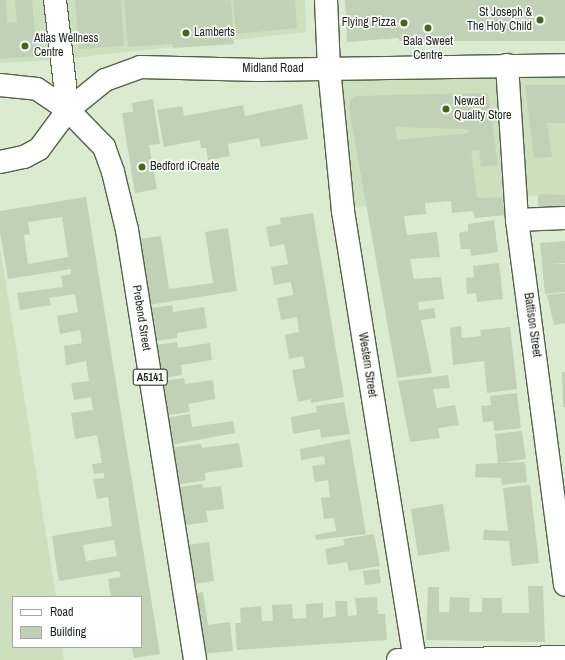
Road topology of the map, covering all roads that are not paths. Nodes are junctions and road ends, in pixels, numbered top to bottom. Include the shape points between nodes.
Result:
1 (54, 0) edge
2 (326, 0) edge
3 (507, 65) junction
4 (565, 65) edge
5 (329, 68) junction
6 (0, 85) edge
7 (68, 110) junction
8 (0, 162) edge
9 (565, 218) edge
10 (516, 220) junction
11 (565, 585) edge
12 (565, 657) edge
13 (195, 660) edge
14 (407, 660) edge

1 - 7 street
2 - 5 street, Western Street
3 - 4 street, Midland Road
3 - 5 street, Midland Road
3 - 10 street, Battison Street
5 - 7 street, Midland Road via 140,67 105,80
5 - 14 street, Western Street via 343,211
6 - 7 street, A5141 via 37,89
7 - 8 street, Midland Road via 39,149 24,157
7 - 13 street, Prebend Street / A5141 via 104,147 127,230
9 - 10 street
10 - 11 street, Battison Street
12 - 14 street

